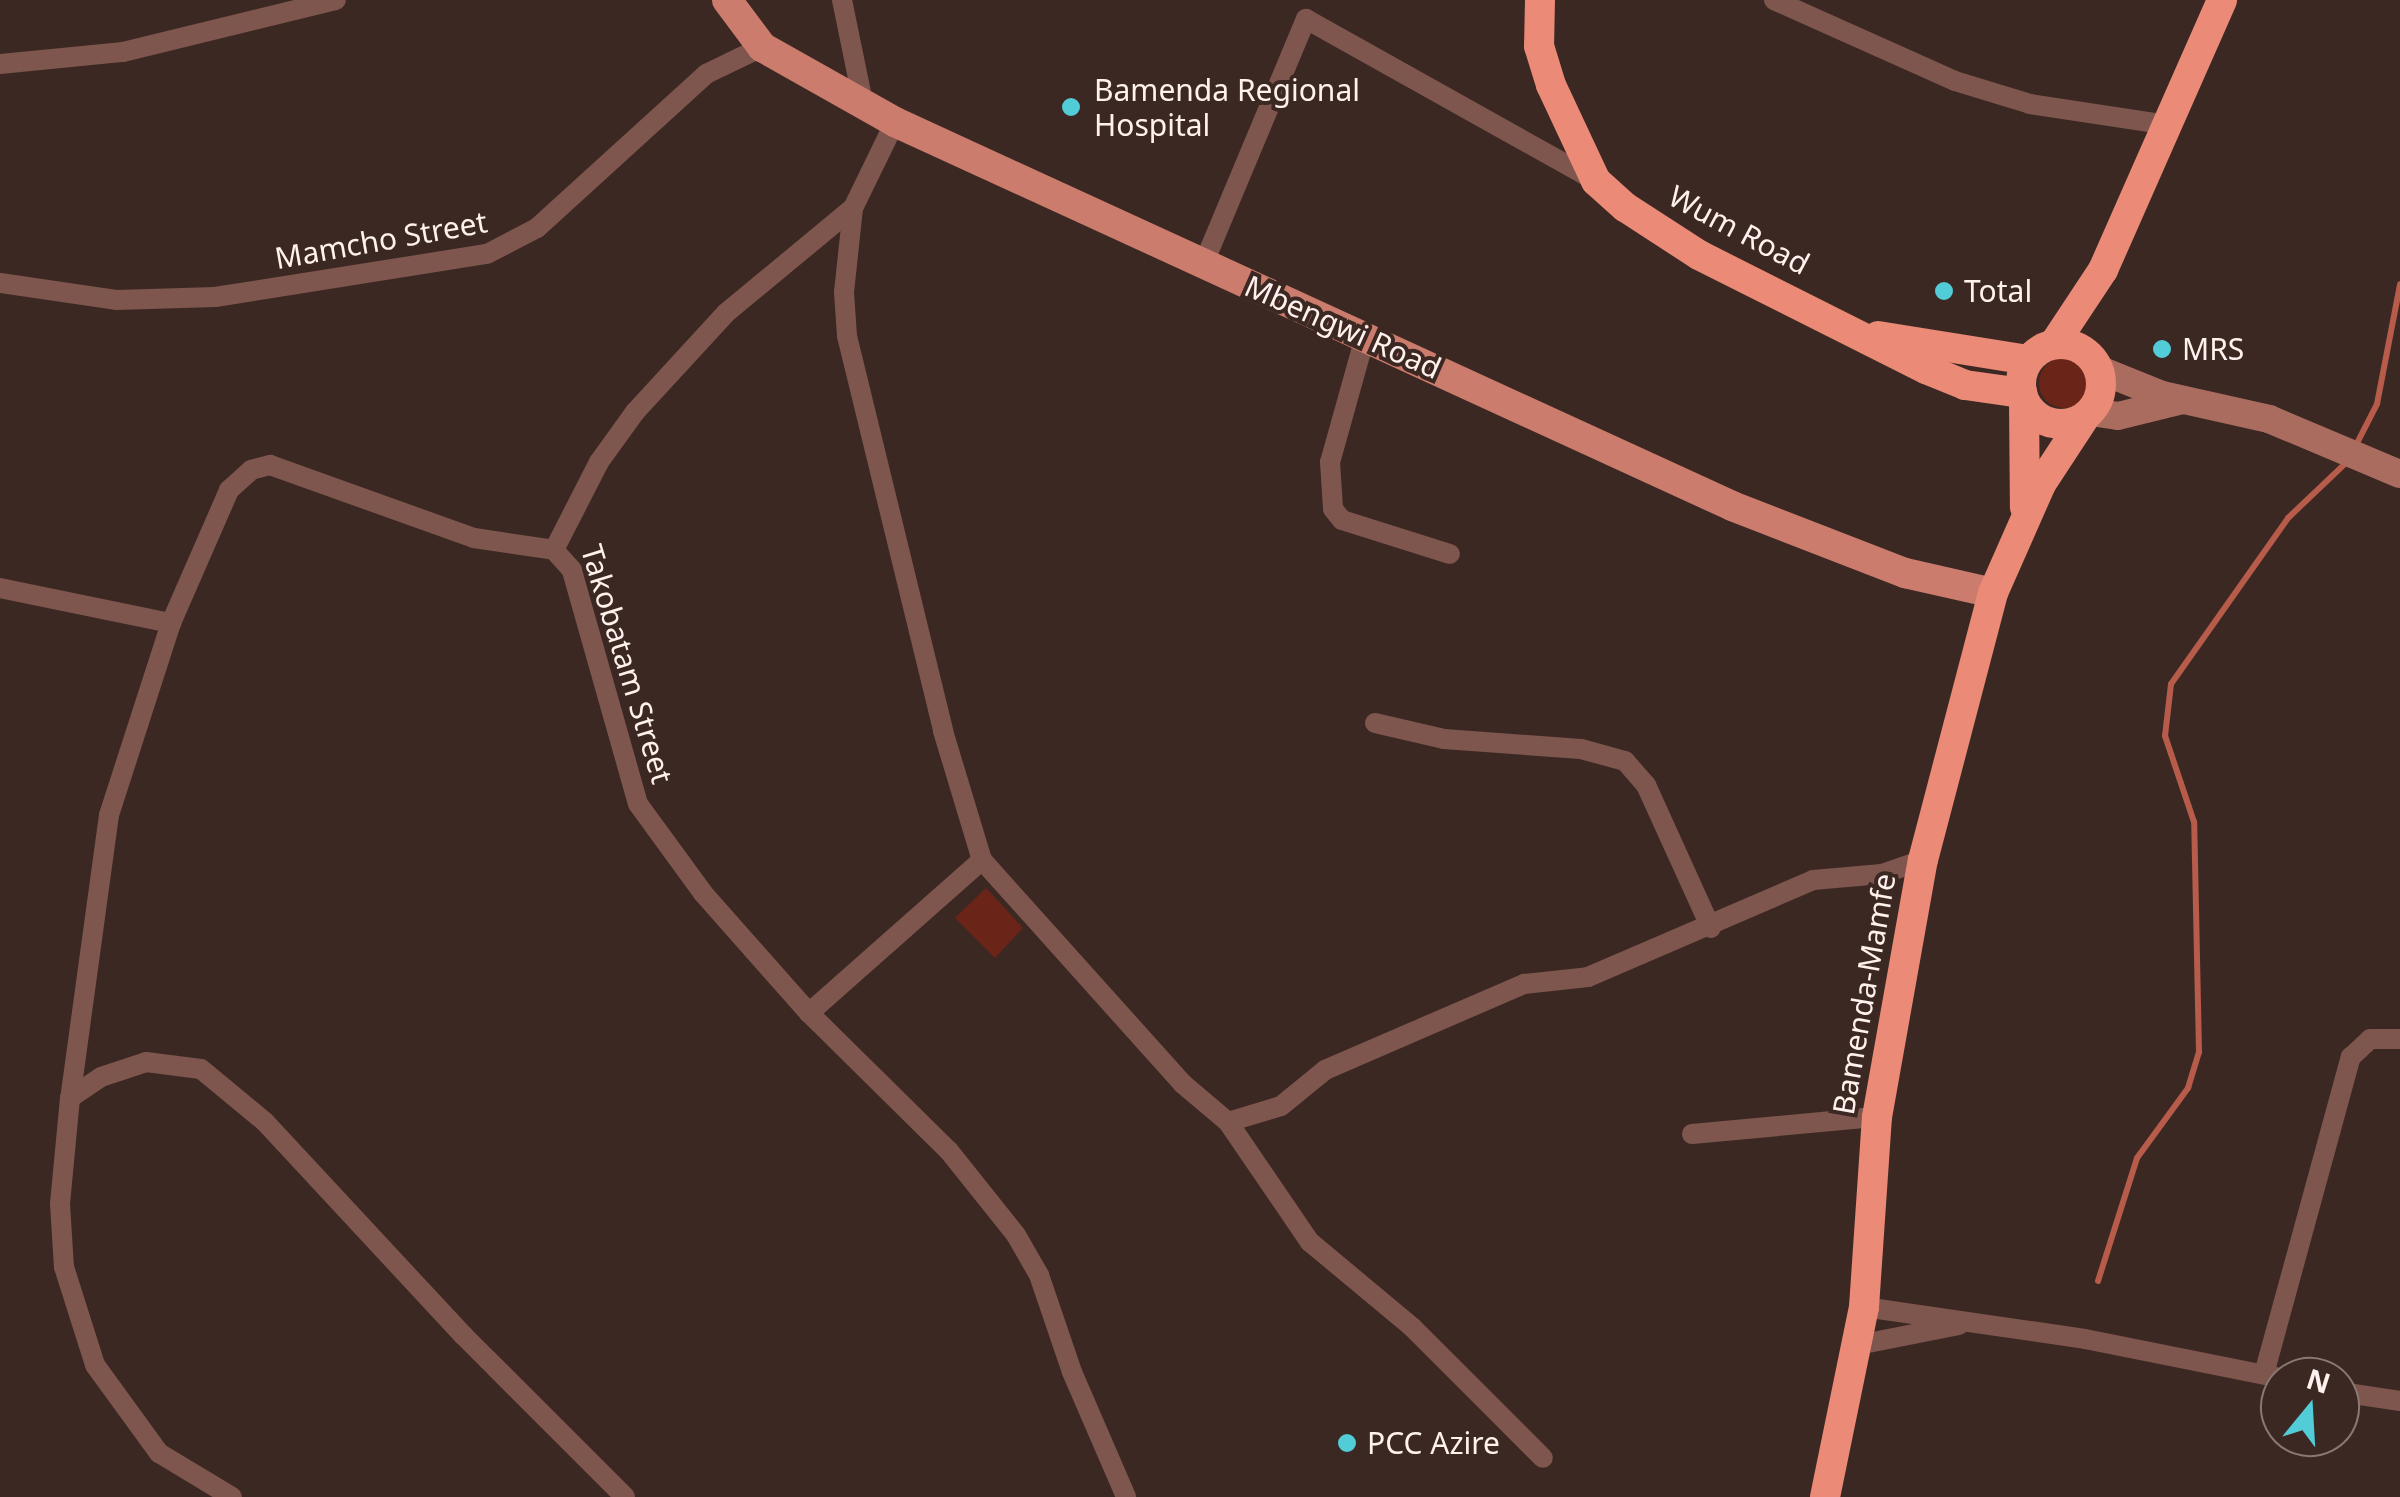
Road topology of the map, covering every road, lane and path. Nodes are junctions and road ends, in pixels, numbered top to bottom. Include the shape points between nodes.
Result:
1 (336, 0) edge
2 (728, 0) edge
3 (842, 0) edge
4 (1540, 0) edge
5 (1774, 0) edge
6 (2222, 0) edge
7 (762, 47) junction
8 (0, 64) edge
9 (864, 108) junction
10 (894, 122) junction
11 (2163, 124) junction
12 (1596, 181) junction
13 (854, 208) junction
14 (1203, 264) junction
15 (2103, 270) junction
16 (0, 283) edge
17 (1867, 334) junction
18 (1365, 337) junction
19 (2054, 344) junction
20 (2028, 360) junction
21 (2099, 368) junction
22 (2023, 397) junction
23 (2184, 400) junction
24 (2087, 415) junction
25 (2394, 469) edge
26 (2025, 515) junction
27 (554, 550) junction
28 (1450, 554) dead end
29 (0, 588) edge
30 (1993, 594) junction
31 (171, 623) junction
32 (1374, 723) dead end
33 (982, 860) junction
34 (1922, 860) junction
35 (1711, 928) junction
36 (809, 1013) junction
37 (2400, 1039) edge
38 (70, 1098) junction
39 (1877, 1118) junction
40 (1228, 1122) junction
41 (1692, 1134) dead end
42 (1864, 1307) junction
43 (1977, 1322) junction
44 (1854, 1346) junction
45 (2277, 1357) edge
46 (2260, 1374) edge
47 (2360, 1395) edge
48 (2400, 1401) edge
49 (1543, 1458) dead end
50 (232, 1497) edge
51 (626, 1497) edge
52 (1126, 1497) edge
53 (1825, 1497) edge

1 - 8 street via 123,52
2 - 7 main road, Mbengwi Road
3 - 9 street
4 - 12 highway via 1539,46 1547,72
5 - 11 street via 1955,81 2030,104
6 - 11 highway
7 - 9 main road, Mbengwi Road
7 - 16 street, Mamcho Street via 706,74 537,228 487,254 215,298 116,300
9 - 10 main road, Mbengwi Road
10 - 13 street
10 - 14 main road, Mbengwi Road
11 - 15 highway
12 - 14 street via 1306,19
12 - 17 highway, Wum Road via 1698,254
13 - 27 street, Takobatam Street via 726,313 635,412 598,462
13 - 33 street via 844,292 847,336 943,732
14 - 18 main road, Mbengwi Road
15 - 19 highway
15 - 21 highway via 2093,327
17 - 20 highway, Wum Road
17 - 22 highway, Wum Road via 1965,385
18 - 28 street via 1330,462 1333,509 1342,520
18 - 30 main road, Mbengwi Road via 1732,506 1905,573
19 - 20 highway
19 - 21 highway via 2080,348
20 - 22 highway
21 - 23 main road
21 - 24 highway via 2101,393
22 - 24 highway via 2058,424
22 - 26 highway, Bamenda-Mamfe
23 - 24 main road via 2118,416
23 - 25 main road via 2269,419
24 - 26 highway, Bamenda-Mamfe
26 - 30 highway, Bamenda-Mamfe
27 - 31 street via 474,538 270,465 251,470 229,490
27 - 36 street, Takobatam Street via 572,570 638,804 703,894
29 - 31 street
30 - 34 highway, Bamenda-Mamfe
31 - 38 street via 109,814
32 - 35 street via 1444,739 1581,749 1625,760 1646,785
33 - 36 street
33 - 40 street via 1183,1084
34 - 35 street via 1882,874 1813,880
34 - 39 highway, Bamenda-Mamfe
35 - 40 street via 1588,978 1524,984 1325,1070 1282,1106
36 - 52 street, Takobatam Street via 949,1152 1016,1235 1039,1275
37 - 45 street via 2370,1039 2350,1057
38 - 50 street via 60,1204 64,1267 95,1365 159,1453
38 - 51 street via 102,1077 146,1062 201,1070 265,1122 463,1335
39 - 41 street
39 - 42 highway, Bamenda-Mamfe
40 - 49 street via 1310,1242 1412,1327
42 - 43 street
42 - 44 highway, Bamenda-Mamfe
43 - 44 street
43 - 46 street
44 - 53 highway, Bamenda-Mamfe
47 - 48 street

